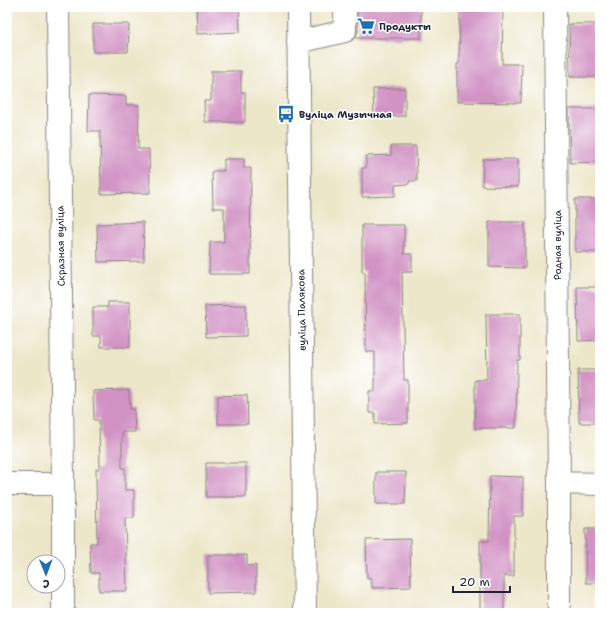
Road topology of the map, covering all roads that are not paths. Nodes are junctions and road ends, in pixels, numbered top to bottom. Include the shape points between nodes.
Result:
1 (298, 7) edge
2 (345, 7) edge
3 (556, 7) edge
4 (58, 8) dead end
5 (298, 42) junction
6 (7, 484) edge
7 (63, 484) junction
8 (559, 484) junction
9 (600, 484) edge
10 (63, 613) edge
11 (305, 613) edge
12 (559, 613) edge

1 - 5 street, вуліца Палякова
2 - 5 street via 345,31
3 - 8 street, Родная вуліца
4 - 7 street, Скразная вуліца
5 - 11 street, вуліца Палякова
6 - 7 street
7 - 10 street, Скразная вуліца
8 - 9 street
8 - 12 street, Родная вуліца

